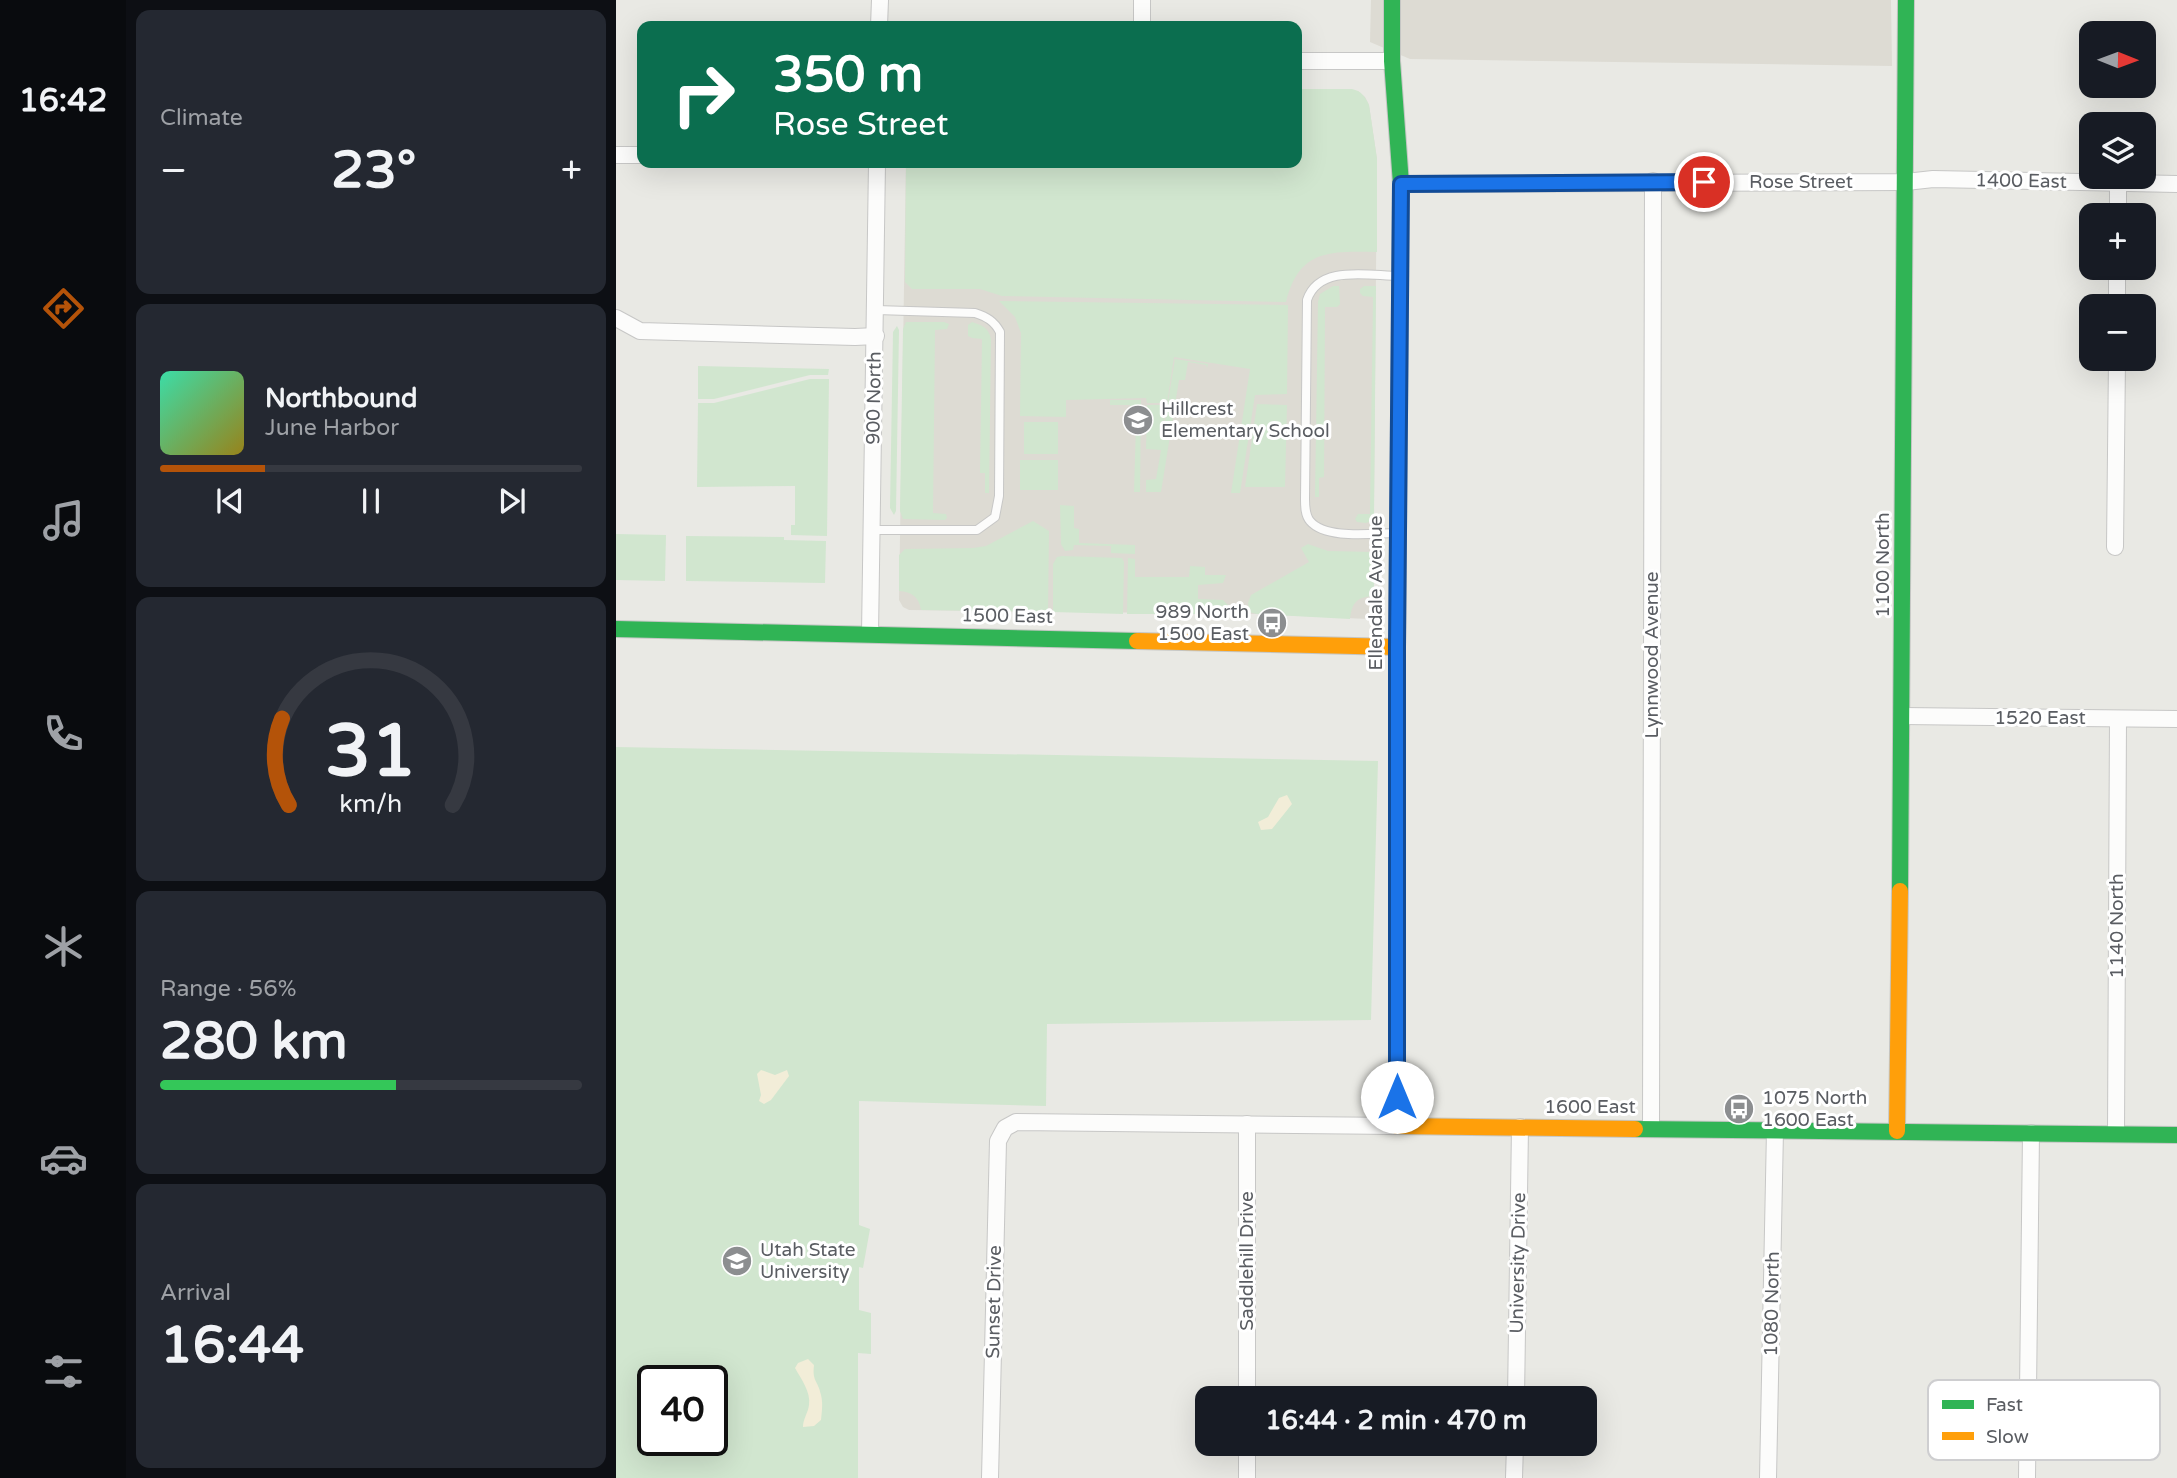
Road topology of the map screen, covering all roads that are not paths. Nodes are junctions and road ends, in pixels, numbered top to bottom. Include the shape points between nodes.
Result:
1 (880, 0) edge
2 (1142, 0) edge
3 (1392, 0) edge
4 (1906, 0) edge
5 (879, 21) edge
6 (1142, 21) edge
7 (1302, 61) edge
8 (1392, 61) junction
9 (616, 155) edge
10 (637, 155) edge
11 (877, 168) edge
12 (1653, 181) junction
13 (1906, 182) junction
14 (2079, 183) edge
15 (1401, 184) junction
16 (2156, 184) edge
17 (2177, 184) edge
18 (1400, 276) junction
19 (876, 310) junction
20 (616, 318) edge
21 (876, 336) junction
22 (2116, 371) edge
23 (872, 530) junction
24 (1397, 533) junction
25 (2115, 547) dead end
26 (616, 629) edge
27 (870, 634) junction
28 (1397, 647) junction
29 (1903, 716) junction
30 (2118, 719) junction
31 (2177, 719) edge
32 (1247, 1124) junction
33 (1397, 1126) junction
34 (1520, 1127) junction
35 (1005, 1128) joint
36 (1651, 1128) junction
37 (1775, 1130) junction
38 (1897, 1130) junction
39 (2031, 1133) junction
40 (2116, 1134) junction
41 (2177, 1135) edge
42 (2028, 1380) edge
43 (1247, 1386) edge
44 (1516, 1386) edge
45 (1247, 1456) edge
46 (1515, 1456) edge
47 (2027, 1460) edge
48 (990, 1478) edge
49 (1247, 1478) edge
50 (1514, 1478) edge
51 (1768, 1478) edge
52 (2027, 1478) edge

1 - 5 street
2 - 6 street
3 - 8 street, Ellendale Avenue
4 - 13 street, 1100 North
7 - 8 street
8 - 15 street, Ellendale Avenue
9 - 10 street
11 - 19 street, 900 North
12 - 13 street, Rose Street
12 - 15 street, Rose Street
12 - 36 street, Lynnwood Avenue
13 - 14 street, 1400 East
13 - 29 street, 1100 North
15 - 18 street, Ellendale Avenue
16 - 17 street, 1400 East
18 - 24 street, Ellendale Avenue
18 - 24 lane via 1331,276 1321,280 1307,300 1307,515 1323,531
19 - 21 street, 900 North
19 - 23 lane via 975,313 995,323 1000,332 999,496 995,517 977,530
20 - 21 street via 640,331
21 - 23 street, 900 North
22 - 25 street
23 - 27 street, 900 North
24 - 28 street, Ellendale Avenue
26 - 27 street, 1500 East
27 - 28 street, 1500 East
28 - 33 street, Ellendale Avenue
29 - 30 street, 1520 East
29 - 38 street, 1100 North
30 - 31 street, 1520 East
30 - 40 street, 1140 North
32 - 33 street, 1600 East
32 - 35 street, 1600 East via 1016,1122
32 - 43 street, Saddlehill Drive
33 - 34 street, 1600 East
34 - 36 street, 1600 East
34 - 44 street, University Drive
35 - 48 street, Sunset Drive via 998,1141
36 - 37 street, 1600 East
37 - 38 street, 1600 East
37 - 51 street, 1080 North
38 - 39 street, 1600 East
39 - 40 street, 1600 East
39 - 42 street
40 - 41 street, 1600 East
45 - 49 street
46 - 50 street
47 - 52 street

